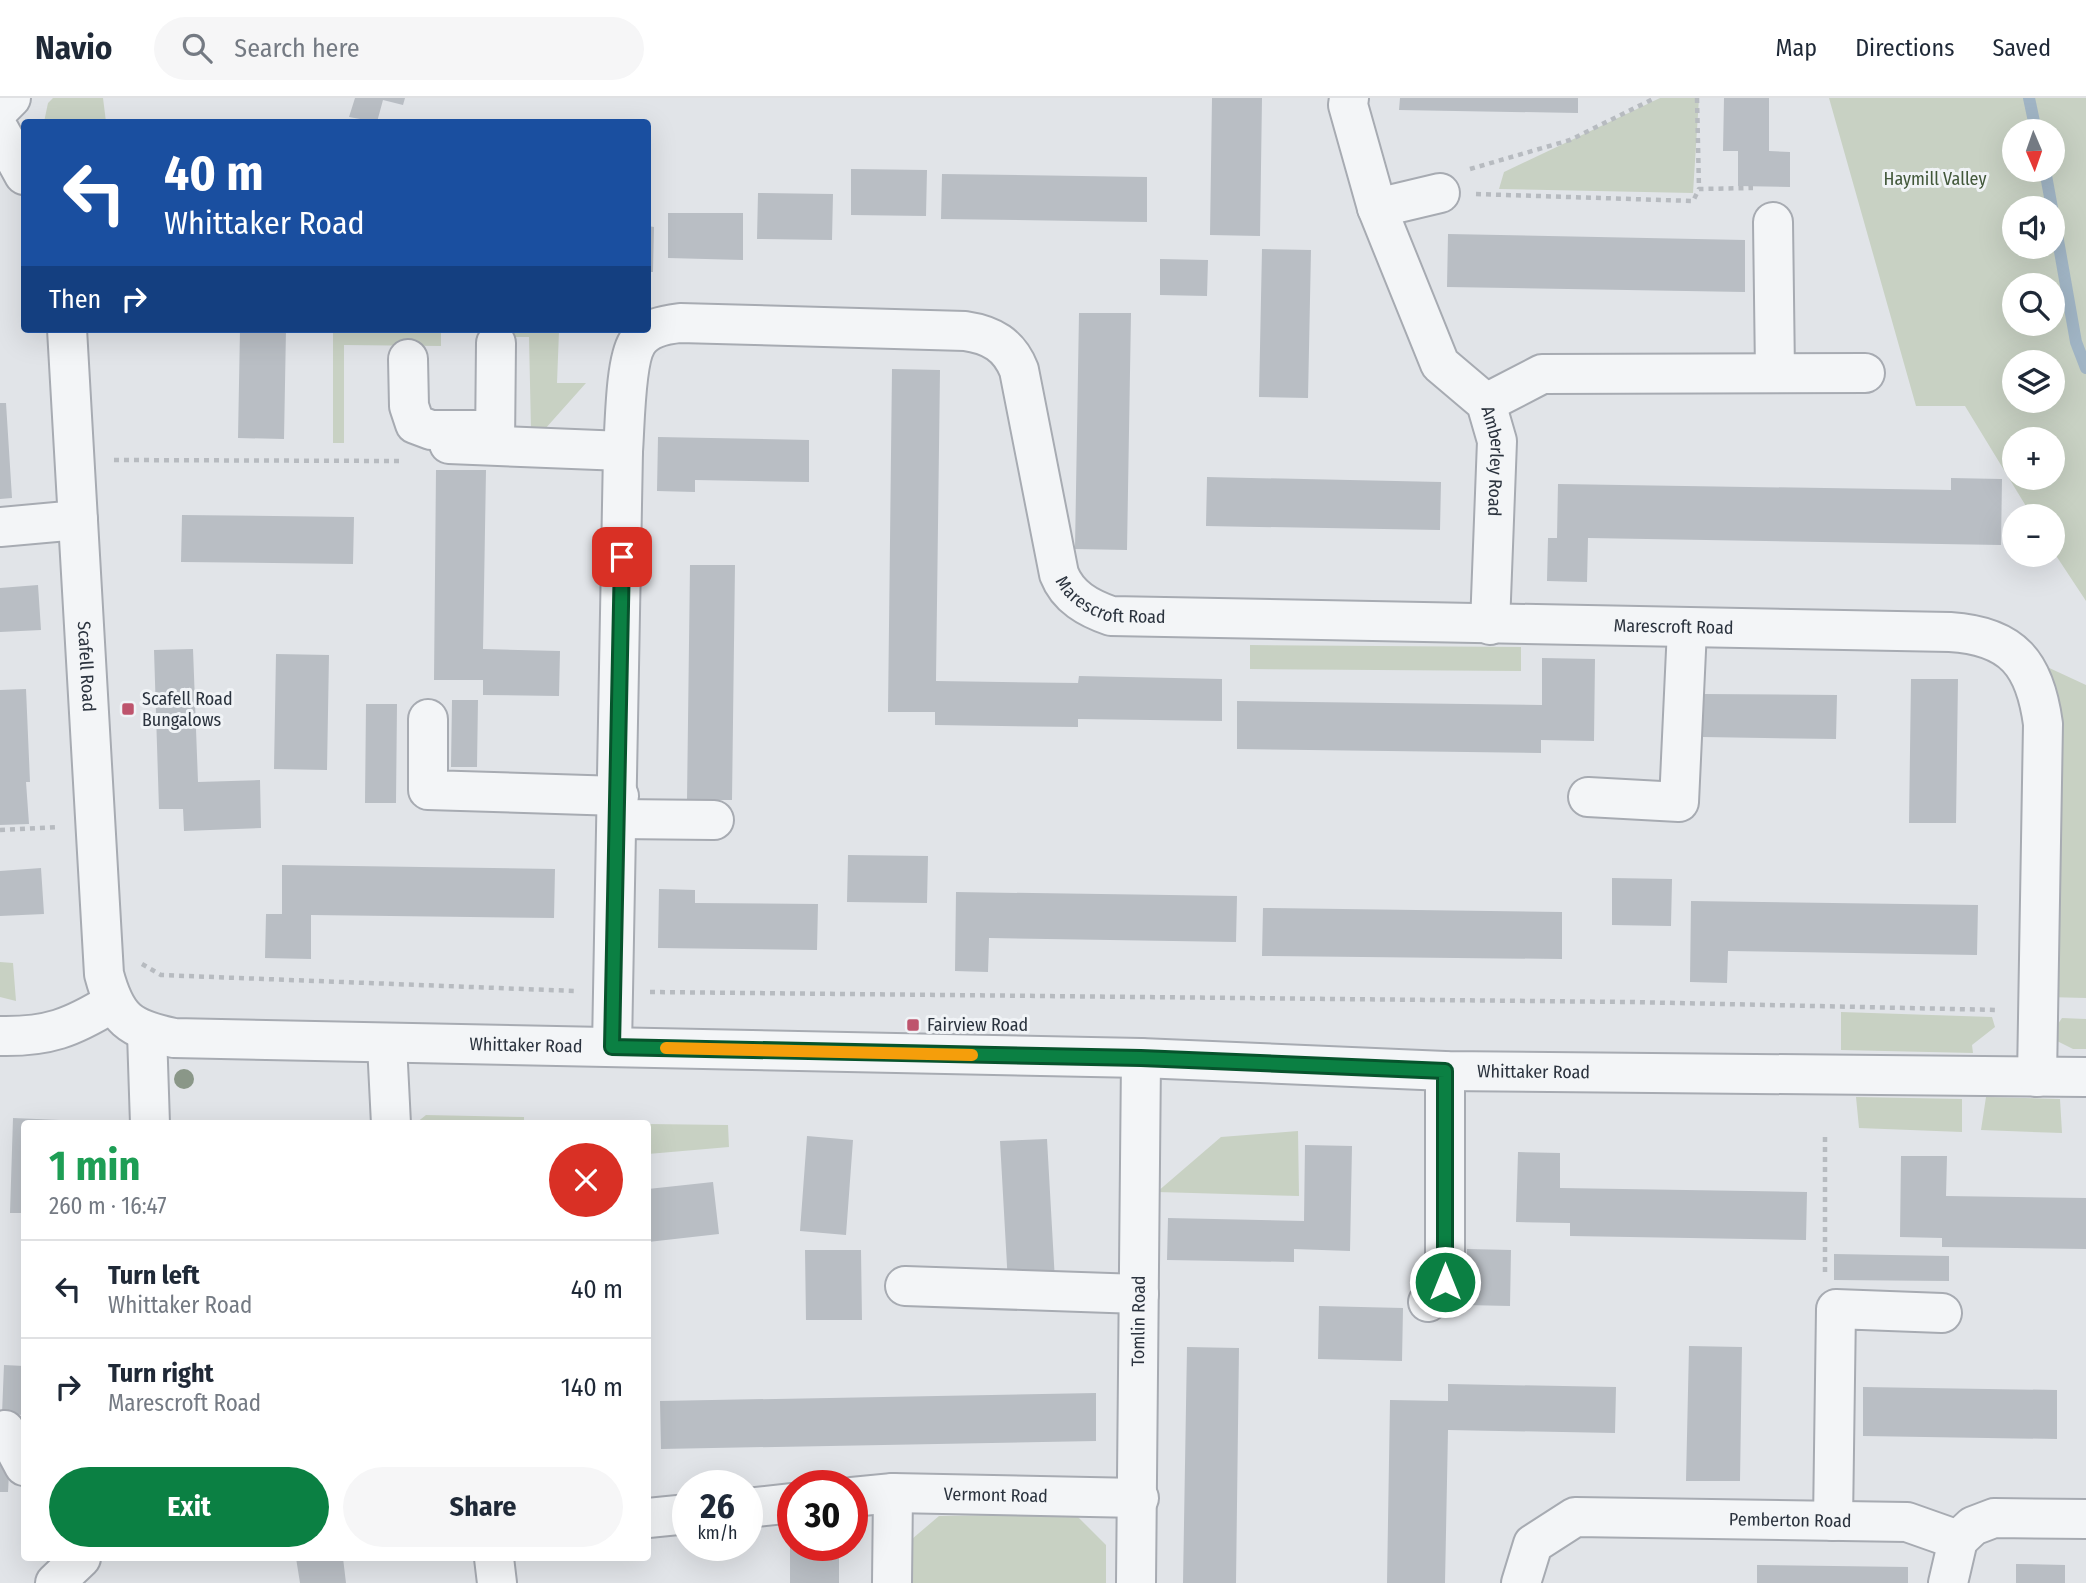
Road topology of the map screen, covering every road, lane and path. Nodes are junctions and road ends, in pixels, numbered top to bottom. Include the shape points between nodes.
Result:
1 (12, 98) edge
2 (1349, 98) edge
3 (1655, 98) edge
4 (1698, 98) edge
5 (0, 109) edge
6 (0, 131) edge
7 (21, 170) edge
8 (1699, 189) junction
9 (1455, 194) junction
10 (1377, 208) junction
11 (1773, 222) joint
12 (651, 331) edge
13 (67, 333) edge
14 (648, 333) edge
15 (496, 343) dead end
16 (408, 359) dead end
17 (1775, 372) junction
18 (1865, 373) dead end
19 (1486, 403) junction
20 (495, 438) junction
21 (449, 444) joint
22 (623, 451) junction
23 (74, 460) junction
24 (78, 520) junction
25 (0, 527) edge
26 (1490, 625) junction
27 (1687, 629) junction
28 (428, 719) dead end
29 (1588, 797) dead end
30 (618, 808) junction
31 (714, 820) dead end
32 (94, 825) junction
33 (0, 830) edge
34 (100, 937) junction
35 (612, 992) junction
36 (111, 1003) junction
37 (2037, 1011) junction
38 (147, 1033) junction
39 (0, 1036) edge
40 (387, 1044) junction
41 (612, 1047) junction
42 (1141, 1058) junction
43 (1445, 1071) junction
44 (2037, 1077) junction
45 (2086, 1077) edge
46 (150, 1120) edge
47 (391, 1120) edge
48 (1825, 1133) dead end
49 (905, 1286) dead end
50 (1139, 1294) junction
51 (1428, 1302) dead end
52 (1836, 1309) junction
53 (1942, 1313) dead end
54 (5, 1430) dead end
55 (21, 1460) edge
56 (893, 1493) junction
57 (868, 1495) edge
58 (1139, 1498) junction
59 (672, 1516) edge
60 (651, 1518) edge
61 (2086, 1520) edge
62 (1833, 1521) junction
63 (1958, 1540) junction
64 (78, 1561) edge
65 (494, 1561) edge
66 (55, 1583) edge
67 (496, 1583) edge
68 (892, 1583) edge
69 (1136, 1583) edge
70 (1521, 1583) edge
71 (1948, 1583) edge

1 - 5 street
2 - 10 street, Amberley Road
3 - 9 path via 1570,140 1469,170
4 - 8 path
6 - 7 street
8 - 9 path via 1693,201
8 - 11 path via 1773,188
9 - 10 street
10 - 19 street, Amberley Road via 1440,364
11 - 17 street
12 - 26 street, Marescroft Road via 665,324 982,333 1012,352 1020,370 1059,574 1064,587 1091,610 1111,616
13 - 23 street, Scafell Road
14 - 22 street, Marescroft Road via 632,355
15 - 20 street
16 - 20 street via 409,406 415,424
17 - 18 street
17 - 19 street via 1542,374
19 - 26 street, Amberley Road via 1497,442
20 - 21 street
20 - 22 street
21 - 23 path via 410,461
22 - 30 street, Marescroft Road
23 - 24 street, Scafell Road
24 - 25 street
24 - 32 street, Scafell Road
26 - 27 street, Marescroft Road
27 - 29 street via 1679,802
27 - 37 street, Marescroft Road via 1970,634 1992,640 2020,657 2031,674 2043,724
28 - 30 street via 428,790
30 - 31 street
30 - 35 street, Marescroft Road
32 - 33 path
32 - 34 street, Scafell Road
34 - 35 path via 160,975
34 - 36 street, Scafell Road
35 - 37 path
35 - 41 street, Marescroft Road
36 - 38 street, Whittaker Road via 128,1023
36 - 39 street via 64,1031
37 - 44 street, Marescroft Road
38 - 40 street, Whittaker Road via 174,1038
38 - 46 street
40 - 41 street, Whittaker Road
40 - 47 street
41 - 42 street, Whittaker Road
42 - 43 street, Whittaker Road
42 - 50 street, Tomlin Road
43 - 44 street, Whittaker Road
43 - 51 street via 1445,1282
44 - 45 street, Whittaker Road
48 - 52 path via 1825,1310
49 - 50 street
50 - 58 street, Tomlin Road
52 - 53 street
52 - 62 street
54 - 55 street
56 - 57 street, Vermont Road
56 - 58 street, Vermont Road
56 - 68 street
58 - 69 street, Tomlin Road
59 - 60 street
61 - 63 street via 1994,1518 1973,1525
62 - 63 street, Pemberton Road via 1907,1522
62 - 70 street, Pemberton Road via 1575,1517 1533,1544
63 - 71 street
64 - 66 street
65 - 67 street

